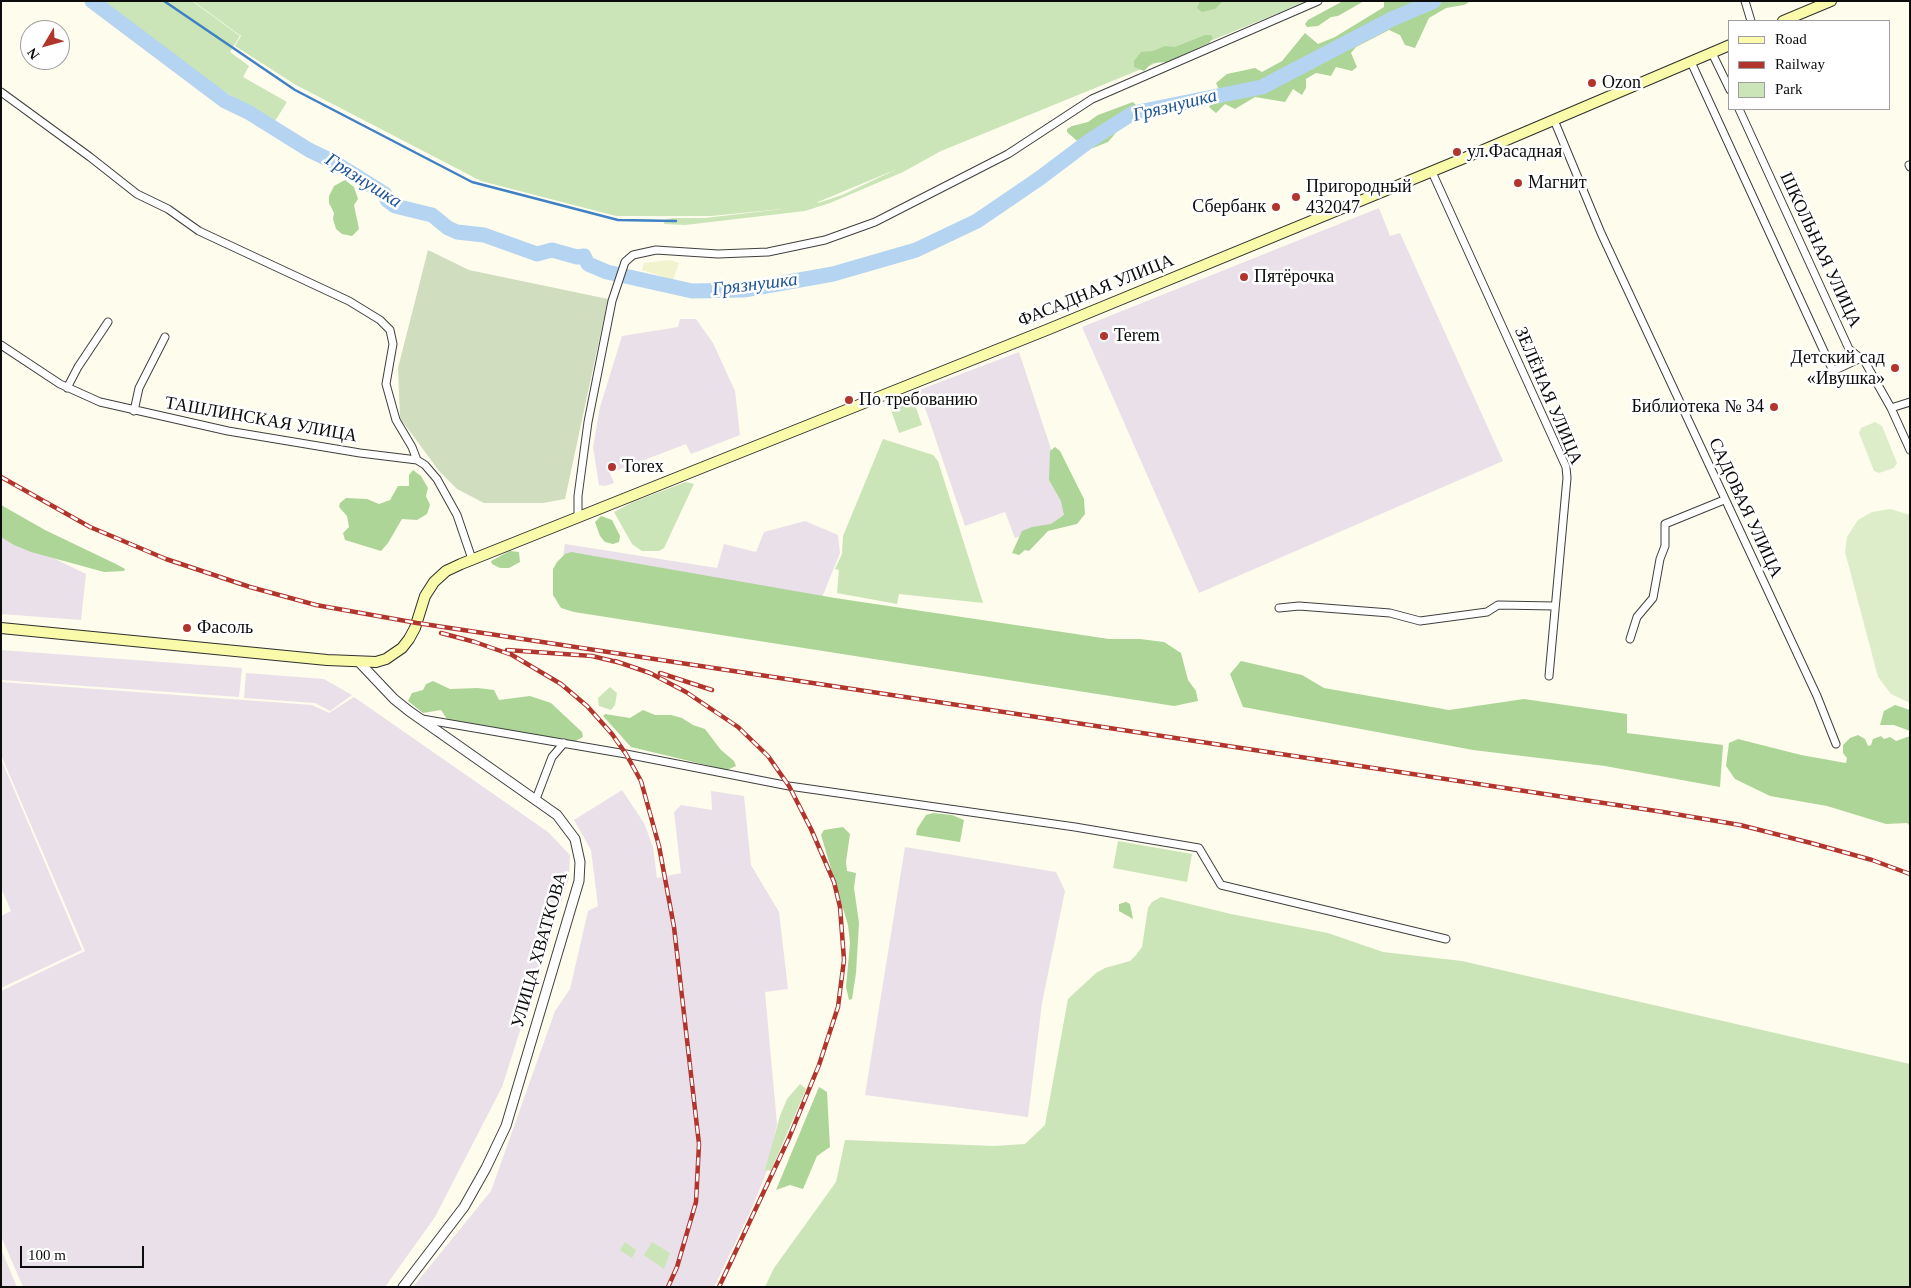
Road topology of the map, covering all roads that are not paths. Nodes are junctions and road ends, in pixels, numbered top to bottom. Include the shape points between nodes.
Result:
1 (1318, 1) edge
2 (1745, 1) edge
3 (1831, 1) edge
4 (1751, 20) edge
5 (1785, 20) edge
6 (1728, 46) edge
7 (1712, 53) junction
8 (1691, 62) junction
9 (1728, 86) edge
10 (1, 92) edge
11 (1738, 110) edge
12 (1554, 120) junction
13 (1432, 172) junction
14 (108, 322) dead end
15 (165, 337) dead end
16 (1, 345) edge
17 (1861, 358) junction
18 (67, 388) junction
19 (1910, 402) edge
20 (1891, 408) junction
21 (134, 411) junction
22 (1910, 450) edge
23 (417, 460) junction
24 (1724, 500) junction
25 (578, 517) junction
26 (472, 559) junction
27 (1555, 606) junction
28 (1279, 608) dead end
29 (1, 628) edge
30 (1630, 639) dead end
31 (359, 662) junction
32 (1549, 676) dead end
33 (422, 719) junction
34 (564, 743) junction
35 (1836, 744) dead end
36 (536, 799) junction
37 (1446, 939) dead end
38 (403, 1287) edge

1 - 25 street via 1092,99 1008,154 875,222 825,240 768,252 718,254 656,250 633,255 625,262 612,301 588,422
2 - 4 street
3 - 5 main road
6 - 7 main road, ФАСАДНАЯ УЛИЦА
7 - 8 main road, ФАСАДНАЯ УЛИЦА
7 - 9 street
8 - 12 main road, ФАСАДНАЯ УЛИЦА
8 - 17 street via 1833,371
10 - 23 street via 137,194 168,209 199,231 350,301 380,320 390,330 393,344 386,384 393,411
11 - 17 street, ШКОЛЬНАЯ УЛИЦА via 1849,349
12 - 13 main road, ФАСАДНАЯ УЛИЦА
12 - 24 street, САДОВАЯ УЛИЦА via 1601,233
13 - 25 main road, ФАСАДНАЯ УЛИЦА
13 - 27 street, ЗЕЛЁНАЯ УЛИЦА via 1566,467
14 - 18 street
15 - 21 street via 139,388
16 - 18 street, ТАШЛИНСКАЯ УЛИЦА
17 - 20 street, ШКОЛЬНАЯ УЛИЦА
18 - 21 street, ТАШЛИНСКАЯ УЛИЦА via 100,402
19 - 20 street
20 - 22 street, ШКОЛЬНАЯ УЛИЦА
21 - 23 street, ТАШЛИНСКАЯ УЛИЦА via 237,433
23 - 26 street via 437,479 457,515
24 - 30 street via 1665,524 1665,546 1654,598 1637,617
24 - 35 street, САДОВАЯ УЛИЦА via 1817,696
25 - 26 main road, ФАСАДНАЯ УЛИЦА
26 - 31 main road, ФАСАДНАЯ УЛИЦА via 434,582 425,596 415,628 402,648 386,659
27 - 28 street via 1498,605 1487,612 1420,621 1390,613 1299,606
27 - 32 street, ЗЕЛЁНАЯ УЛИЦА
29 - 31 main road, ФАСАДНАЯ УЛИЦА
31 - 33 street, УЛИЦА ХВАТКОВА via 394,699
33 - 34 street
33 - 36 street, УЛИЦА ХВАТКОВА
34 - 36 street via 552,757
34 - 37 street via 789,786 1199,848 1221,884
36 - 38 street, УЛИЦА ХВАТКОВА via 565,822 572,835 579,850 580,881 506,1126 464,1207

